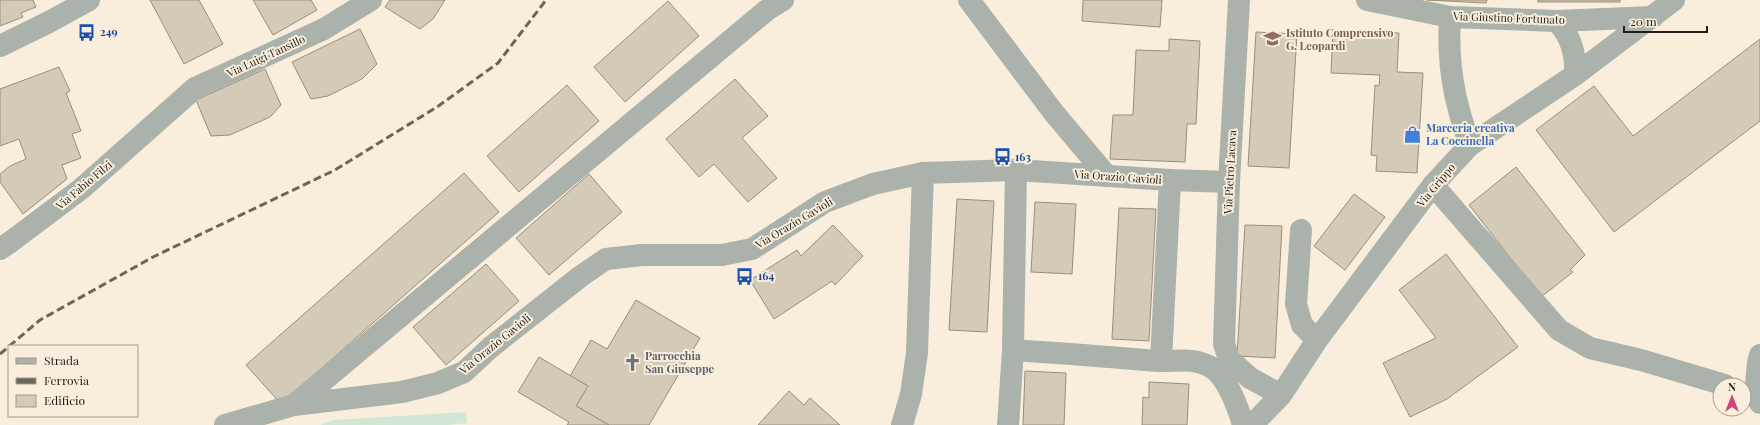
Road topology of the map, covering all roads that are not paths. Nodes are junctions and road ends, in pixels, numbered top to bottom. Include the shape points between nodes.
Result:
1 (89, 0) edge
2 (370, 0) edge
3 (969, 0) edge
4 (1239, 0) edge
5 (1367, 0) edge
6 (1674, 0) edge
7 (775, 5) edge
8 (1450, 17) junction
9 (1653, 17) junction
10 (1557, 21) junction
11 (0, 46) edge
12 (1575, 75) junction
13 (164, 116) joint
14 (1470, 145) junction
15 (1016, 170) junction
16 (923, 173) junction
17 (1107, 176) junction
18 (1170, 180) junction
19 (1229, 182) junction
20 (1433, 185) junction
21 (1301, 230) dead end
22 (0, 249) edge
23 (1317, 340) junction
24 (1224, 344) junction
25 (1013, 350) junction
26 (1760, 355) edge
27 (1194, 360) junction
28 (1161, 361) junction
29 (1712, 381) edge
30 (1280, 395) junction
31 (1753, 396) edge
32 (294, 405) junction
33 (225, 425) edge
34 (902, 425) edge
35 (1008, 425) edge
36 (1243, 425) edge
37 (1252, 425) edge

1 - 11 street
2 - 13 street, Via Luigi Tansillo via 324,29 195,88
3 - 17 street via 1054,113
4 - 19 street, Via Pietro Lacava
5 - 8 street, Via Giustino Fortunato
6 - 9 street, Via Grippo
7 - 32 street
8 - 10 street, Via Giustino Fortunato
8 - 14 street via 1448,43 1453,87 1460,120
9 - 10 street, Via Giustino Fortunato
9 - 12 street, Via Grippo
10 - 12 street via 1571,41 1576,63
12 - 14 street, Via Grippo
13 - 22 street, Via Fabio Filzi via 81,189
14 - 20 street, Via Grippo
15 - 16 street, Via Orazio Gavioli
15 - 17 street, Via Orazio Gavioli
15 - 25 street
16 - 32 street, Via Orazio Gavioli via 873,184 825,202 752,248 722,255 642,255 606,259 491,347 464,372 438,383 402,392
16 - 34 street via 917,353 911,394
17 - 18 street, Via Orazio Gavioli
18 - 19 street, Via Orazio Gavioli
18 - 28 street
19 - 24 street, Via Pietro Lacava
20 - 23 street, Via Grippo
20 - 29 street via 1559,330 1590,348
21 - 23 street via 1296,304 1302,325
23 - 30 street, Via Grippo
24 - 27 street via 1216,354
24 - 30 street via 1229,360 1250,378
25 - 28 street
25 - 35 street
26 - 31 street
27 - 28 street
27 - 36 street via 1211,366 1227,385 1239,409
30 - 37 street, Via Grippo
32 - 33 street

